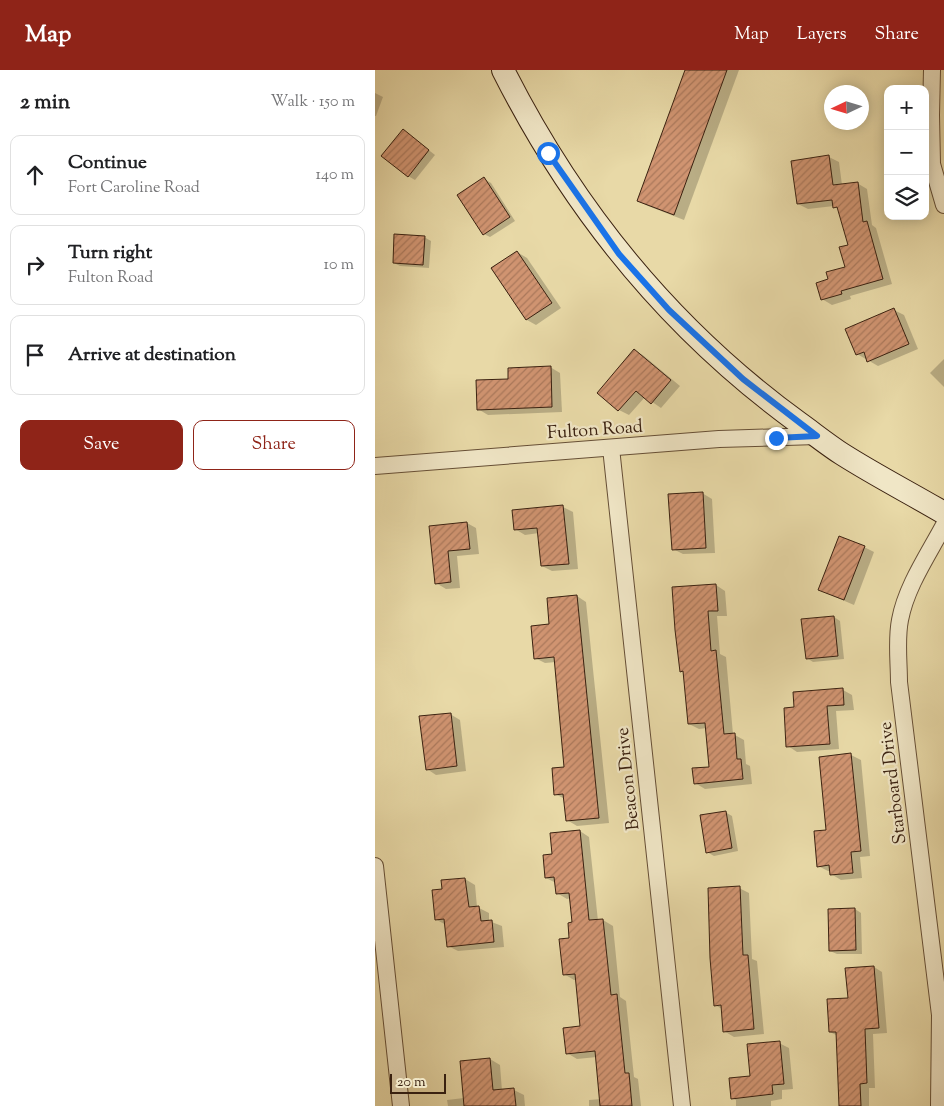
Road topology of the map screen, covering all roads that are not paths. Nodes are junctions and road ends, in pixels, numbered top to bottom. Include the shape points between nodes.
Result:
1 (503, 70) edge
2 (932, 70) edge
3 (944, 205) edge
4 (817, 436) junction
5 (611, 448) junction
6 (375, 466) edge
7 (944, 513) edge
8 (944, 525) edge
9 (375, 866) edge
10 (401, 1106) edge
11 (682, 1106) edge
12 (939, 1106) edge

1 - 4 street via 548,153 619,254 689,330 743,379
2 - 3 street via 933,164
4 - 5 street, Fulton Road via 719,439
4 - 7 street
5 - 6 street, Fulton Road
5 - 11 street, Beacon Drive
8 - 12 street, Starboard Drive via 905,600 899,622 899,682 940,1015
9 - 10 street

